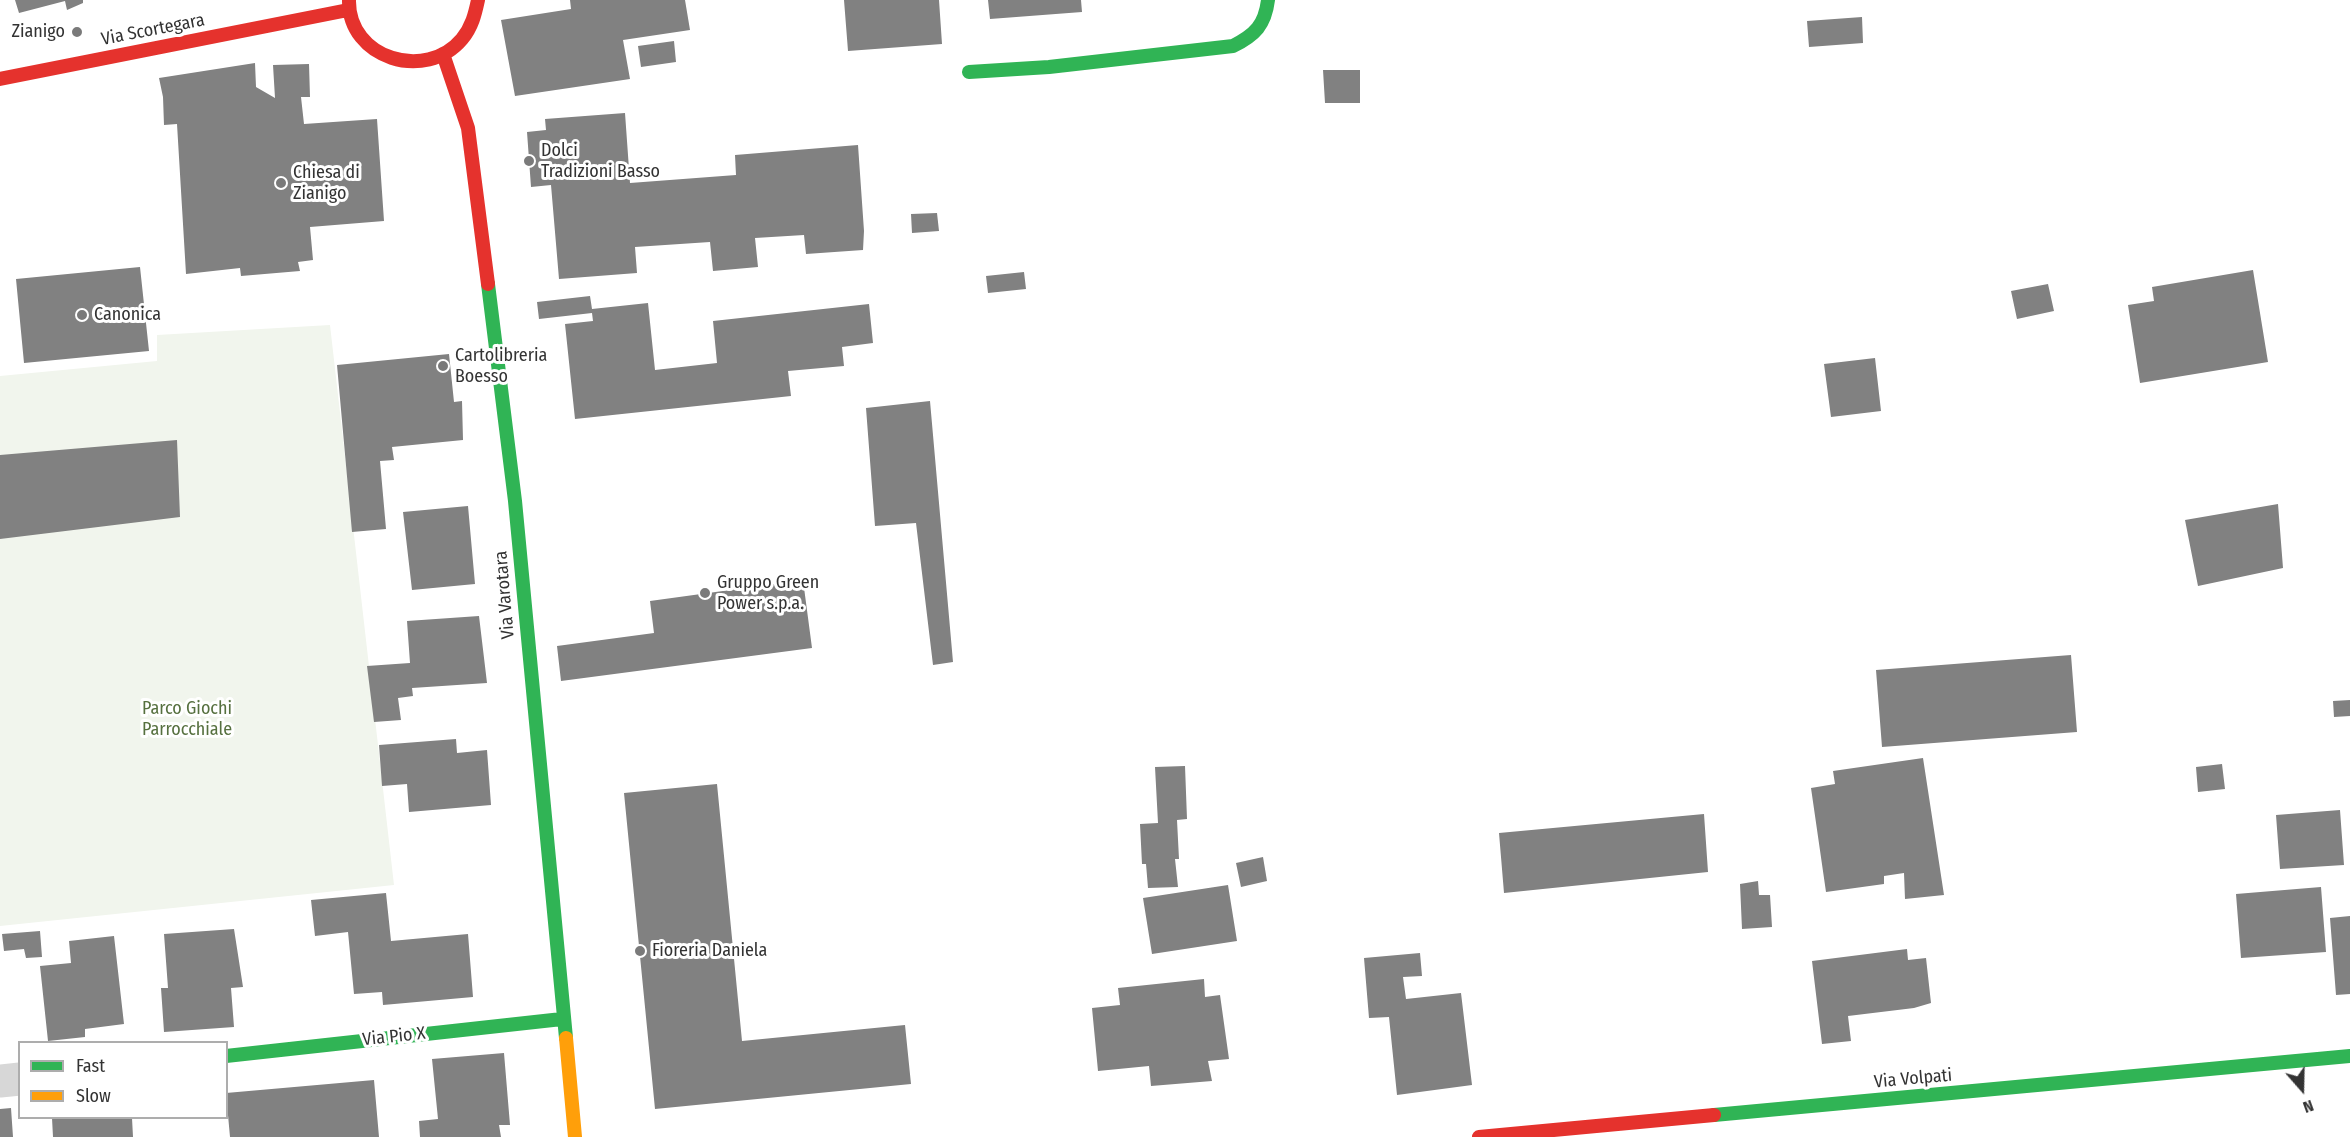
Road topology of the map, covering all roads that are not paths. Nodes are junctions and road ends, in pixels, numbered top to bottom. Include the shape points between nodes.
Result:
1 (478, 0) edge
2 (1268, 1) edge
3 (348, 5) edge
4 (443, 54) junction
5 (969, 72) dead end
6 (0, 79) edge
7 (562, 1018) junction
8 (228, 1056) edge
9 (2350, 1056) edge
10 (18, 1079) edge
11 (0, 1081) edge
12 (575, 1137) edge
13 (1479, 1137) edge

1 - 4 street via 470,29 459,44
2 - 5 street via 1263,27 1233,46
3 - 4 street via 367,44 384,56 403,62 424,62
3 - 6 street, Via Scortegara
4 - 7 street, Via Varotara via 468,128 512,477
7 - 8 street, Via Pio X
7 - 12 street, Via Varotara
9 - 13 street, Via Volpati
10 - 11 street

